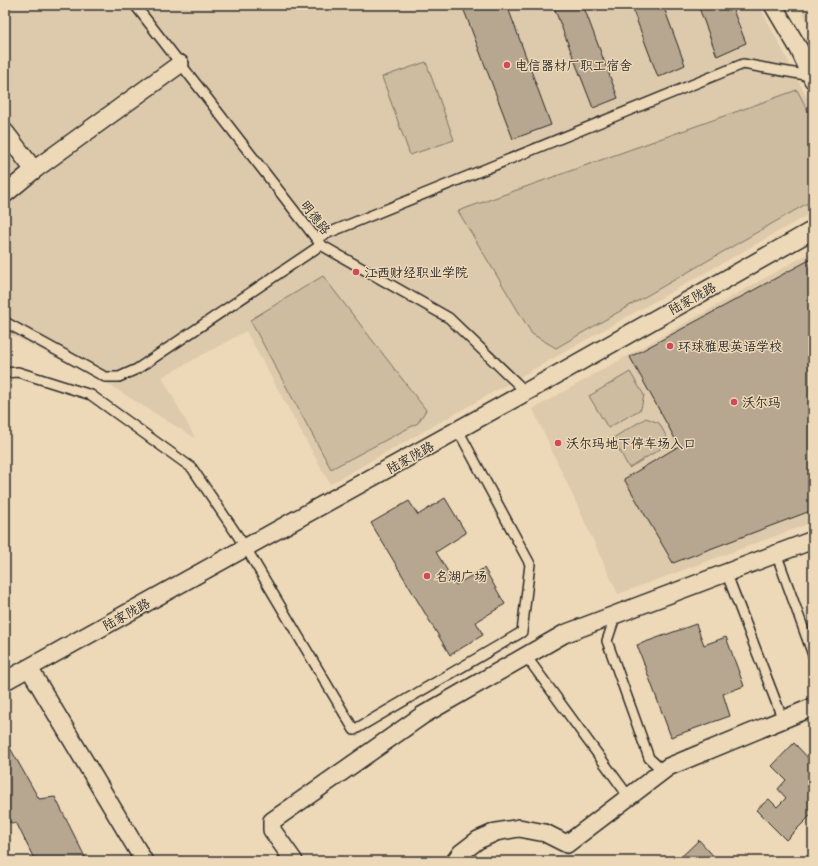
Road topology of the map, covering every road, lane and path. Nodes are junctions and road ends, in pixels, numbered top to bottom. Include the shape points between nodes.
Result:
1 (135, 5) edge
2 (773, 5) edge
3 (180, 64) junction
4 (812, 78) edge
5 (5, 132) edge
6 (34, 170) junction
7 (5, 194) edge
8 (813, 230) edge
9 (318, 242) junction
10 (5, 322) edge
11 (5, 373) edge
12 (526, 392) junction
13 (458, 430) junction
14 (813, 540) edge
15 (246, 548) junction
16 (776, 553) junction
17 (726, 572) junction
18 (616, 614) junction
19 (813, 655) edge
20 (526, 656) junction
21 (29, 668) junction
22 (5, 682) edge
23 (813, 707) edge
24 (782, 720) junction
25 (663, 771) junction
26 (629, 797) junction
27 (144, 861) edge
28 (294, 861) edge
29 (455, 861) edge

1 - 3 lane, 明德路
2 - 4 street
3 - 6 street
3 - 9 lane, 明德路
4 - 9 lane via 743,64
5 - 6 street
6 - 7 street
8 - 12 street, 陆家陇路
9 - 10 lane via 138,369 119,377 105,378
9 - 12 lane, 明德路 via 449,318
11 - 15 lane via 18,372 91,395 180,459 192,468
12 - 13 street, 陆家陇路
13 - 15 street, 陆家陇路
13 - 15 lane via 530,564 522,632 354,730
14 - 16 street
15 - 21 street, 陆家陇路
16 - 17 street
16 - 19 lane
17 - 18 street
17 - 24 lane
18 - 20 street via 564,634
18 - 25 lane via 607,641 648,758
20 - 26 lane
20 - 28 street via 423,715 272,821 272,830
21 - 22 street, 陆家陇路
21 - 27 street
23 - 24 street
24 - 25 street
25 - 26 street
26 - 29 street via 567,844 545,833 519,828 496,832 478,840

